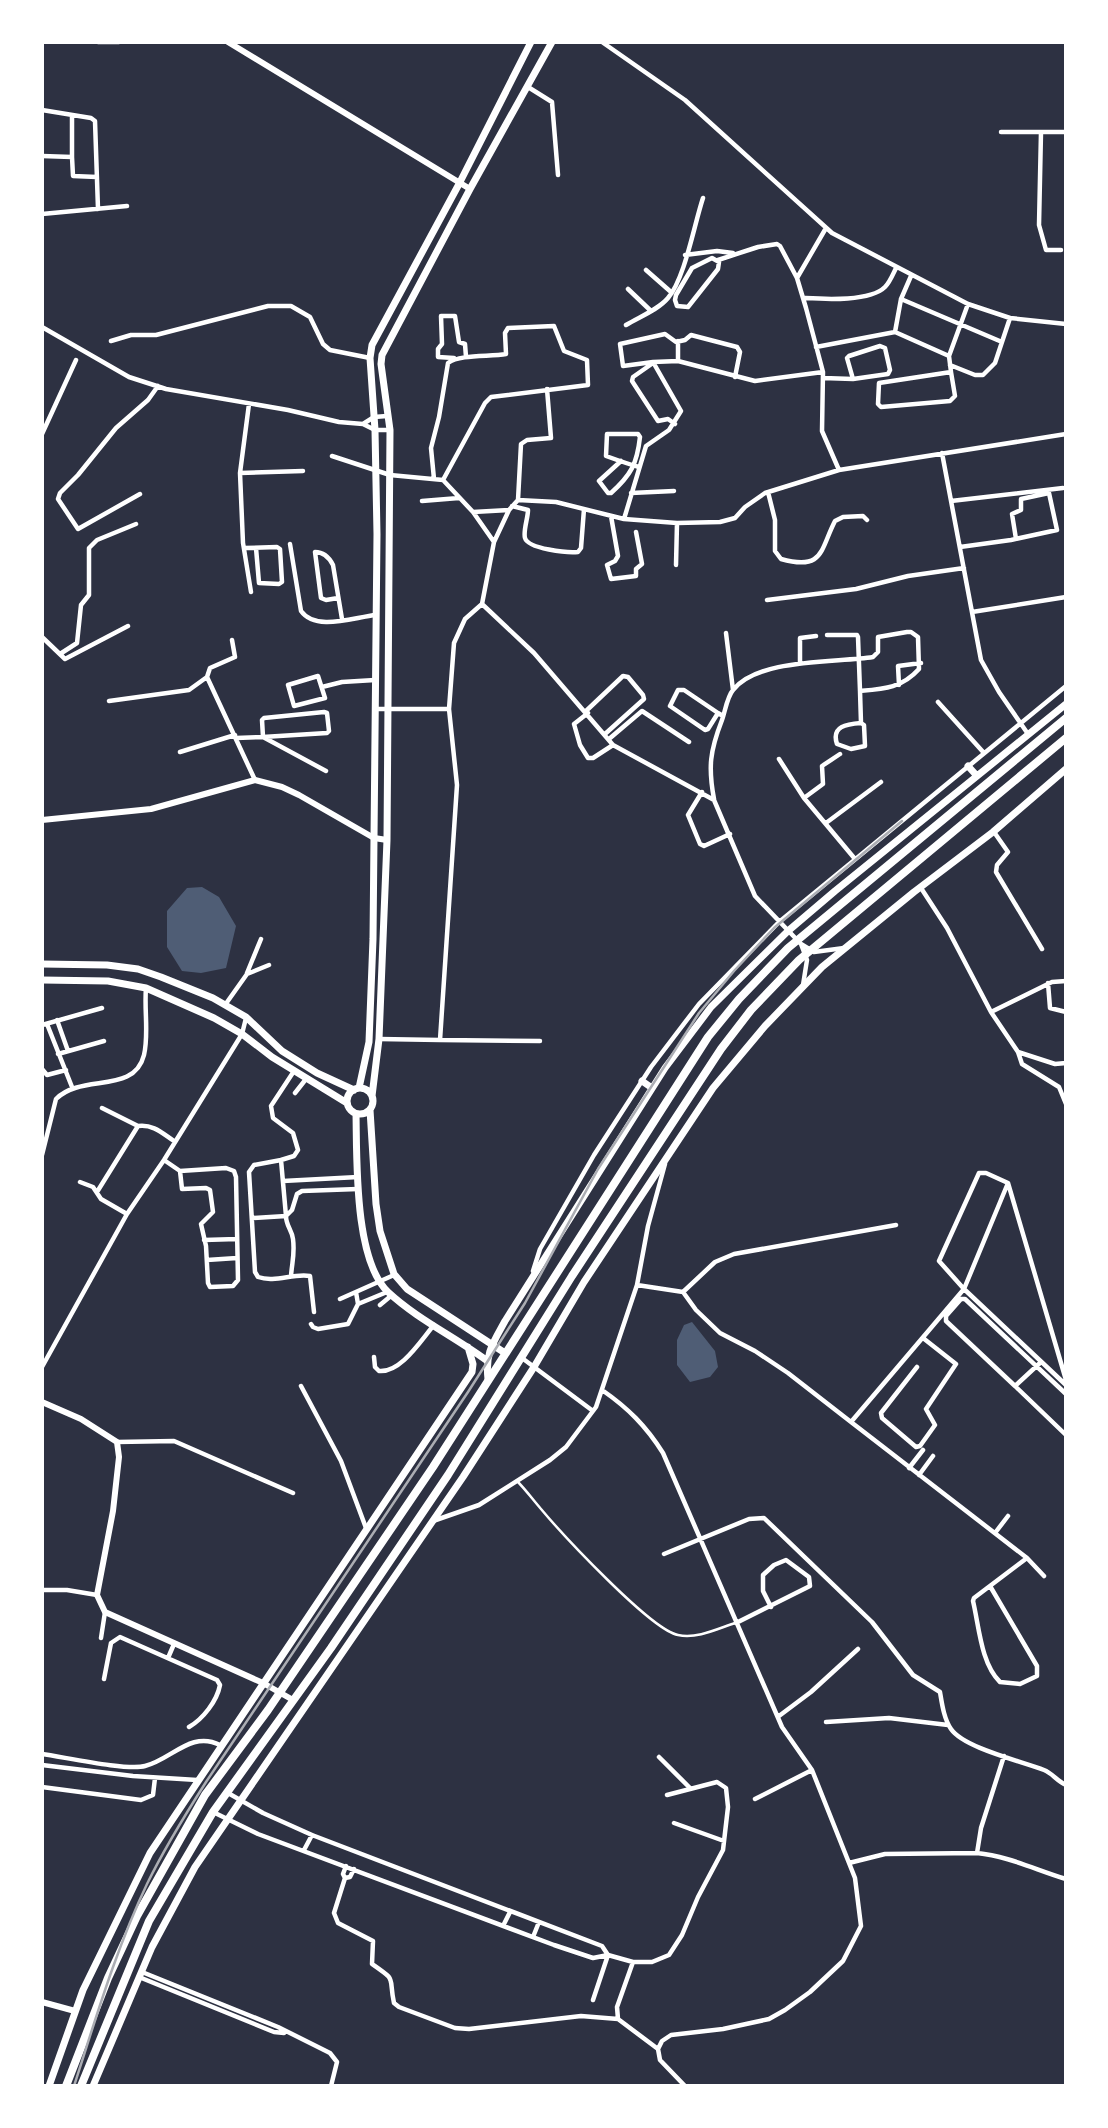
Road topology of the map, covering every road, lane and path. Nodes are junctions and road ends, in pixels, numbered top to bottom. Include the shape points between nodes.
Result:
1 (98, 42) edge
2 (119, 42) edge
3 (228, 42) edge
4 (531, 42) edge
5 (552, 42) edge
6 (602, 42) edge
7 (527, 87) junction
8 (42, 110) edge
9 (72, 115) junction
10 (1001, 132) dead end
11 (1041, 132) junction
12 (1066, 132) edge
13 (42, 156) edge
14 (72, 157) junction
15 (558, 175) dead end
16 (97, 177) junction
17 (459, 184) junction
18 (470, 189) junction
19 (703, 198) dead end
20 (127, 206) dead end
21 (98, 209) junction
22 (42, 214) edge
23 (827, 228) junction
24 (1060, 250) dead end
25 (685, 254) junction
26 (736, 254) junction
27 (718, 260) junction
28 (896, 268) junction
29 (646, 270) dead end
30 (911, 276) junction
31 (797, 278) junction
32 (628, 289) dead end
33 (671, 292) junction
34 (803, 299) junction
35 (901, 299) junction
36 (968, 304) junction
37 (650, 310) junction
38 (1010, 318) junction
39 (1066, 324) edge
40 (626, 325) dead end
41 (960, 325) junction
42 (42, 327) edge
43 (895, 331) junction
44 (111, 341) dead end
45 (678, 341) junction
46 (1002, 342) junction
47 (816, 347) junction
48 (949, 356) junction
49 (370, 358) junction
50 (455, 358) junction
51 (466, 358) junction
52 (76, 360) dead end
53 (678, 361) junction
54 (653, 362) junction
55 (951, 368) junction
56 (823, 375) junction
57 (735, 377) junction
58 (853, 379) junction
59 (158, 386) junction
60 (547, 389) junction
61 (248, 404) junction
62 (388, 416) junction
63 (374, 417) junction
64 (363, 424) junction
65 (675, 424) junction
66 (375, 430) junction
67 (390, 430) junction
68 (42, 434) edge
69 (1066, 434) edge
70 (942, 453) junction
71 (332, 456) dead end
72 (621, 461) junction
73 (636, 467) junction
74 (376, 470) junction
75 (839, 470) junction
76 (303, 471) dead end
77 (240, 473) junction
78 (390, 475) junction
79 (434, 479) junction
80 (443, 480) junction
81 (1063, 488) dead end
82 (674, 491) dead end
83 (768, 492) junction
84 (631, 493) junction
85 (140, 494) dead end
86 (460, 498) junction
87 (518, 500) junction
88 (422, 501) dead end
89 (951, 501) junction
90 (511, 508) junction
91 (584, 509) junction
92 (473, 512) junction
93 (611, 516) junction
94 (624, 519) junction
95 (867, 520) dead end
96 (677, 523) junction
97 (136, 524) dead end
98 (636, 532) dead end
99 (1016, 539) junction
100 (494, 542) junction
101 (290, 544) dead end
102 (960, 547) junction
103 (244, 548) junction
104 (256, 548) junction
105 (677, 565) dead end
106 (964, 568) junction
107 (251, 592) dead end
108 (1066, 597) edge
109 (338, 598) junction
110 (767, 600) dead end
111 (482, 604) junction
112 (972, 612) junction
113 (376, 615) junction
114 (342, 619) junction
115 (128, 626) dead end
116 (726, 632) dead end
117 (827, 635) dead end
118 (816, 636) dead end
119 (42, 637) edge
120 (232, 640) dead end
121 (60, 654) junction
122 (859, 659) junction
123 (800, 663) junction
124 (921, 663) junction
125 (207, 677) junction
126 (375, 680) junction
127 (1066, 685) edge
128 (899, 686) junction
129 (322, 687) junction
130 (733, 690) junction
131 (860, 691) junction
132 (109, 701) dead end
133 (938, 702) dead end
134 (1066, 704) edge
135 (374, 709) junction
136 (387, 709) junction
137 (449, 709) junction
138 (587, 712) junction
139 (721, 715) junction
140 (1066, 718) edge
141 (861, 723) junction
142 (1020, 723) junction
143 (1028, 734) junction
144 (235, 736) junction
145 (263, 737) junction
146 (607, 737) junction
147 (1066, 738) edge
148 (689, 742) dead end
149 (614, 745) junction
150 (180, 752) dead end
151 (984, 752) junction
152 (840, 754) dead end
153 (779, 759) dead end
154 (968, 765) junction
155 (1066, 769) edge
156 (326, 771) dead end
157 (977, 776) junction
158 (255, 780) junction
159 (881, 782) dead end
160 (702, 792) junction
161 (804, 798) junction
162 (714, 800) junction
163 (42, 820) edge
164 (826, 823) junction
165 (993, 832) junction
166 (730, 834) junction
167 (374, 838) junction
168 (387, 840) junction
169 (855, 859) junction
170 (828, 881) junction
171 (920, 887) junction
172 (835, 891) junction
173 (779, 922) junction
174 (788, 931) junction
175 (261, 939) dead end
176 (801, 944) junction
177 (844, 948) junction
178 (1042, 950) dead end
179 (42, 964) edge
180 (269, 965) dead end
181 (247, 974) junction
182 (165, 978) junction
183 (42, 980) edge
184 (1066, 981) edge
185 (1048, 984) junction
186 (802, 987) junction
187 (146, 988) junction
188 (158, 994) junction
189 (225, 1005) junction
190 (102, 1008) dead end
191 (991, 1012) junction
192 (1066, 1012) edge
193 (246, 1017) junction
194 (57, 1020) junction
195 (45, 1025) edge
196 (242, 1034) junction
197 (379, 1039) junction
198 (440, 1040) junction
199 (104, 1041) dead end
200 (540, 1041) dead end
201 (68, 1051) junction
202 (1018, 1052) junction
203 (58, 1054) junction
204 (1066, 1063) edge
205 (42, 1069) edge
206 (66, 1070) junction
207 (294, 1071) junction
208 (306, 1079) junction
209 (642, 1081) junction
210 (72, 1087) junction
211 (652, 1088) junction
212 (357, 1089) junction
213 (295, 1093) dead end
214 (372, 1096) junction
215 (347, 1102) junction
216 (1066, 1104) edge
217 (102, 1108) dead end
218 (370, 1110) junction
219 (356, 1114) junction
220 (138, 1126) junction
221 (175, 1141) junction
222 (42, 1155) edge
223 (667, 1157) junction
224 (164, 1160) junction
225 (281, 1160) junction
226 (180, 1171) junction
227 (358, 1177) junction
228 (283, 1181) junction
229 (80, 1182) dead end
230 (1008, 1184) junction
231 (359, 1189) junction
232 (97, 1192) junction
233 (127, 1214) junction
234 (286, 1216) junction
235 (252, 1218) junction
236 (896, 1225) dead end
237 (237, 1239) junction
238 (204, 1240) junction
239 (237, 1258) junction
240 (207, 1260) junction
241 (394, 1274) junction
242 (291, 1276) junction
243 (531, 1279) junction
244 (380, 1282) junction
245 (636, 1285) junction
246 (964, 1289) junction
247 (356, 1292) junction
248 (683, 1292) junction
249 (390, 1293) junction
250 (341, 1299) dead end
251 (358, 1304) junction
252 (380, 1305) dead end
253 (314, 1312) dead end
254 (311, 1324) dead end
255 (434, 1325) junction
256 (923, 1338) junction
257 (492, 1344) junction
258 (468, 1347) junction
259 (505, 1353) junction
260 (373, 1357) dead end
261 (522, 1358) junction
262 (486, 1360) junction
263 (1041, 1362) junction
264 (42, 1367) edge
265 (534, 1367) junction
266 (917, 1367) dead end
267 (1036, 1367) junction
268 (488, 1378) junction
269 (1066, 1382) edge
270 (301, 1386) dead end
271 (1015, 1386) junction
272 (602, 1390) junction
273 (1066, 1394) edge
274 (42, 1402) edge
275 (593, 1411) junction
276 (851, 1422) junction
277 (1066, 1435) edge
278 (117, 1442) junction
279 (923, 1450) dead end
280 (933, 1457) dead end
281 (909, 1468) junction
282 (919, 1475) junction
283 (517, 1481) junction
284 (293, 1493) dead end
285 (1008, 1516) dead end
286 (432, 1522) junction
287 (366, 1528) junction
288 (995, 1533) junction
289 (700, 1540) junction
290 (664, 1554) dead end
291 (1027, 1558) junction
292 (1044, 1576) dead end
293 (990, 1586) junction
294 (42, 1590) edge
295 (97, 1595) junction
296 (771, 1607) junction
297 (105, 1612) junction
298 (736, 1623) junction
299 (101, 1638) dead end
300 (174, 1644) junction
301 (858, 1648) dead end
302 (168, 1658) junction
303 (104, 1679) dead end
304 (264, 1683) junction
305 (280, 1692) junction
306 (293, 1700) junction
307 (779, 1716) junction
308 (826, 1722) dead end
309 (948, 1725) junction
310 (189, 1727) dead end
311 (220, 1745) junction
312 (42, 1754) edge
313 (1004, 1756) junction
314 (659, 1757) dead end
315 (42, 1765) edge
316 (812, 1770) junction
317 (155, 1777) junction
318 (197, 1780) junction
319 (1066, 1785) edge
320 (42, 1787) edge
321 (691, 1789) junction
322 (226, 1791) junction
323 (667, 1795) dead end
324 (240, 1800) junction
325 (755, 1800) dead end
326 (213, 1812) junction
327 (227, 1818) junction
328 (674, 1823) dead end
329 (312, 1835) junction
330 (724, 1841) junction
331 (304, 1850) junction
332 (977, 1853) junction
333 (849, 1863) junction
334 (346, 1866) junction
335 (354, 1869) junction
336 (345, 1878) junction
337 (1066, 1879) edge
338 (510, 1912) junction
339 (539, 1922) junction
340 (503, 1926) junction
341 (533, 1937) junction
342 (608, 1955) junction
343 (633, 1962) junction
344 (140, 1974) junction
345 (593, 2000) dead end
346 (42, 2002) edge
347 (75, 2011) junction
348 (618, 2019) junction
349 (658, 2049) junction
350 (49, 2086) edge
351 (66, 2086) edge
352 (80, 2086) edge
353 (93, 2086) edge
354 (331, 2086) edge
355 (685, 2086) edge

1 - 2 street
3 - 17 street
4 - 17 main road
5 - 7 main road
6 - 23 street via 685,100
7 - 15 street via 552,102
7 - 18 main road
8 - 9 street
9 - 14 street
9 - 16 street via 95,121
10 - 11 street
11 - 12 street
11 - 24 street via 1040,234 1046,250
13 - 14 street
14 - 16 street via 73,176
16 - 21 street
17 - 18 street
17 - 49 main road via 372,345
18 - 62 main road via 382,355
19 - 25 street
20 - 21 street
21 - 22 street
23 - 28 street
23 - 31 street
25 - 26 street
25 - 33 street
26 - 27 street
26 - 31 street via 777,244
27 - 27 street via 712,258 692,268 675,300 677,306 688,307 718,269
28 - 30 street
28 - 34 street via 884,289 874,293 834,300
29 - 33 street
30 - 35 street
30 - 36 street
31 - 34 street
32 - 37 street
33 - 37 street
34 - 47 street
35 - 41 street
35 - 43 street
36 - 38 street
36 - 41 street
37 - 40 street
38 - 39 street
38 - 46 street
41 - 46 street
41 - 48 street
42 - 59 street via 129,377
43 - 47 street
43 - 48 street
44 - 49 street via 156,335 268,306 291,306 310,317 330,351
45 - 53 street
45 - 54 street via 665,334 620,344 623,366
45 - 57 street via 691,335 737,347
46 - 55 street via 995,363 983,375
47 - 56 street
48 - 55 street
49 - 63 main road
50 - 51 street
50 - 51 street via 438,357 440,316 456,316
50 - 79 street via 446,366 432,448
51 - 60 street via 506,354 508,328 554,326 564,351 587,360 588,383
52 - 68 street
53 - 54 street
53 - 57 street
54 - 65 street via 681,407
54 - 65 street via 632,381 658,421 668,419
55 - 55 street via 879,383 878,404 950,401 955,396
56 - 57 street via 761,380
56 - 58 street
56 - 75 street via 822,432
58 - 58 street via 890,372 885,348 849,356
59 - 61 street
59 - 85 street via 116,428 58,499 78,529
60 - 80 street via 487,400
60 - 87 street via 552,435 521,444
61 - 64 street
61 - 77 street
62 - 63 street
62 - 67 main road
63 - 64 street
63 - 66 main road
64 - 66 street
65 - 73 street via 646,446
66 - 67 street
66 - 74 main road
67 - 78 main road
69 - 70 street
70 - 75 street
70 - 89 street
71 - 74 street
72 - 73 street
72 - 73 street via 598,481 608,493
72 - 73 street via 606,455 606,436 639,435
73 - 84 street
74 - 78 street
74 - 113 main road
75 - 83 street
76 - 77 street
77 - 103 street
78 - 79 street
78 - 136 main road
79 - 80 street
80 - 86 street
81 - 89 street
82 - 84 street
83 - 95 street via 775,520 775,551 780,559 794,563 815,559 822,552 835,521 851,516
83 - 96 street via 735,518
84 - 94 street
86 - 88 street
86 - 92 street
87 - 90 street
87 - 91 street
89 - 102 street
90 - 91 street via 528,510 528,543 573,553 581,548
90 - 92 street
90 - 100 street
91 - 93 street
92 - 100 street
93 - 94 street
93 - 98 street via 618,556 607,565 611,579 636,576 642,564
94 - 96 street
96 - 105 street
97 - 121 street via 89,548 89,595 81,605 77,643
99 - 99 street via 1057,530 1049,493 1021,499 1021,510 1012,514
99 - 102 street
100 - 111 street
101 - 114 street via 304,615 320,623
102 - 106 street
103 - 104 street
103 - 107 street
104 - 104 street via 279,549 282,582 259,583
106 - 110 street
106 - 112 street
108 - 112 street
109 - 109 street via 333,565 321,552 315,552 320,596
109 - 114 street
111 - 137 street via 465,619 454,643
111 - 138 street
112 - 142 street via 981,660
113 - 114 street
113 - 126 main road
115 - 121 street via 68,658
116 - 130 street
117 - 122 street via 857,635
118 - 123 street via 800,638
119 - 121 street
120 - 125 street via 235,657 210,668
122 - 123 street
122 - 124 street via 876,654 881,635 911,632 918,637
122 - 131 street
123 - 130 street via 760,671
124 - 128 street
124 - 128 street via 898,666
125 - 132 street via 189,690
125 - 144 street
126 - 129 street
126 - 135 main road
127 - 142 street
128 - 131 street
129 - 129 street via 324,700 296,707 287,686 318,676
130 - 139 street
131 - 141 street
133 - 151 street
134 - 143 main road
135 - 136 street
135 - 167 main road
136 - 137 street
136 - 168 main road
137 - 198 street via 457,785
138 - 146 street
138 - 146 street via 623,676 643,695
138 - 149 street via 574,724 588,758
139 - 139 street via 681,689 670,703 705,730
139 - 162 street via 710,760
140 - 259 highway via 788,948 739,999 708,1037
141 - 141 street via 865,746 851,749 837,744 837,728
142 - 143 street
142 - 151 street
143 - 157 main road
144 - 145 street
144 - 150 street
144 - 158 street
145 - 145 street via 264,718 327,713 327,733
145 - 156 street
146 - 148 street via 642,711
146 - 149 street
147 - 261 highway via 789,970 751,1010 721,1049
149 - 160 street
151 - 154 street
152 - 161 street via 822,766 823,784
153 - 161 street
154 - 157 main road
154 - 169 street
155 - 165 main road
157 - 172 main road
158 - 163 street via 151,808
158 - 167 street via 299,795
159 - 164 street
160 - 162 street
160 - 166 street via 688,815 700,844
161 - 164 street
162 - 166 street
164 - 169 street
165 - 171 main road
165 - 178 street via 1008,852 996,872
166 - 173 street via 755,896
167 - 168 street
167 - 212 main road via 369,1042
168 - 197 main road
169 - 170 street
170 - 172 main road
170 - 173 street
171 - 177 main road
171 - 191 street
172 - 174 main road
173 - 174 street
173 - 209 street via 690,1014
174 - 176 street
174 - 211 main road via 711,1007
175 - 181 street
176 - 177 street via 814,952
176 - 186 street via 807,960
177 - 186 main road
179 - 182 main road via 107,965
180 - 181 street
181 - 189 street
182 - 188 main road
182 - 189 main road
183 - 187 main road via 108,981
184 - 185 street
185 - 191 street
185 - 192 street via 1050,1008
186 - 223 main road via 713,1088
187 - 188 main road
187 - 210 street via 146,1041 139,1066 121,1080
188 - 196 main road
189 - 193 main road
190 - 194 street
191 - 202 street
193 - 196 street
193 - 212 main road via 282,1051 317,1073
194 - 195 street
194 - 201 street
195 - 203 street
196 - 207 main road
196 - 221 street
197 - 198 street
197 - 214 main road
198 - 200 street
199 - 201 street
201 - 203 street
202 - 204 street
202 - 216 street via 1022,1064 1059,1087
203 - 206 street
205 - 206 street via 47,1075
206 - 210 street
207 - 208 main road
207 - 225 street via 271,1106 273,1118 293,1133 298,1150
208 - 213 street
208 - 215 main road
209 - 211 main road
209 - 243 street via 540,1249
210 - 222 street via 57,1099
211 - 243 main road
212 - 214 main road
212 - 215 main road
214 - 218 main road
215 - 219 main road
217 - 220 street
218 - 219 main road
218 - 241 main road via 376,1204
219 - 227 main road
220 - 221 street via 153,1127
220 - 232 street
221 - 224 street
223 - 245 street
223 - 265 main road
224 - 226 street
224 - 233 street
225 - 228 street
225 - 235 street via 250,1168
226 - 237 street via 234,1171
226 - 238 street via 182,1189 210,1190 213,1212 201,1224
227 - 228 street
227 - 231 main road
228 - 234 street
229 - 232 street
230 - 246 street
230 - 246 street via 979,1173 939,1259
230 - 269 street
231 - 234 street via 302,1191
231 - 244 main road via 368,1252
232 - 233 street
233 - 264 street
234 - 235 street
234 - 242 street via 295,1259
235 - 242 street via 258,1277
236 - 248 street via 734,1254 715,1262
237 - 238 street
237 - 239 street
238 - 240 street
239 - 240 street
239 - 240 street via 237,1284 215,1288 208,1283
241 - 244 street
241 - 257 main road via 407,1289
242 - 253 street via 312,1278
243 - 257 main road
244 - 247 street
244 - 249 main road
245 - 248 street
245 - 272 street
246 - 256 street
246 - 263 street
247 - 250 street
247 - 251 street
248 - 276 street via 720,1333 788,1373
249 - 251 street
249 - 252 street
249 - 255 main road
251 - 254 street via 344,1327 318,1329
255 - 258 main road
255 - 260 street via 391,1369 379,1371
256 - 266 street via 956,1364 926,1409 935,1425 915,1447 881,1413
256 - 276 street
257 - 259 main road
257 - 262 main road
258 - 262 main road
258 - 287 main road via 472,1372
259 - 268 highway
261 - 265 street
261 - 306 highway via 448,1475
262 - 268 main road
263 - 267 street
263 - 269 street
265 - 275 street
265 - 286 main road
267 - 271 street
267 - 271 street via 961,1299 946,1321
267 - 273 street
268 - 305 highway
270 - 287 street via 341,1461
271 - 277 street
272 - 275 street
272 - 289 street via 629,1409 650,1433
274 - 278 street
275 - 283 street via 566,1447
276 - 281 street
278 - 284 street via 174,1441
278 - 295 street via 113,1511
279 - 281 street
280 - 282 street
281 - 282 street
282 - 288 street
283 - 286 street via 479,1505
283 - 298 lane via 619,1591 660,1627 688,1636
285 - 288 street
286 - 324 main road
287 - 304 main road
288 - 291 street
289 - 290 street
289 - 298 street
289 - 309 street via 749,1519 764,1518 872,1622 913,1675 940,1692
291 - 292 street
291 - 293 street
293 - 293 street via 973,1601 984,1648 994,1676 1000,1682 1020,1684 1039,1671
294 - 295 street
295 - 297 street
296 - 296 street via 810,1586 809,1577 791,1562 782,1561 763,1574
296 - 298 street
297 - 299 street
297 - 300 street
298 - 307 street
300 - 302 street
300 - 304 street
301 - 307 street
302 - 303 street via 120,1637 111,1643
302 - 310 street via 220,1685 204,1715
304 - 305 street
304 - 311 main road
305 - 306 street
305 - 351 highway via 205,1795 158,1876 108,1978
306 - 322 highway
307 - 316 street
308 - 309 street via 889,1718
309 - 313 street via 962,1739
311 - 312 street via 207,1740 190,1743 143,1767
311 - 318 main road
313 - 319 street via 1048,1771
313 - 332 street
314 - 321 street
315 - 317 street
316 - 325 street
316 - 333 street
317 - 318 street
317 - 320 street via 153,1795 141,1800
318 - 347 main road via 150,1853
321 - 323 street
321 - 330 street via 717,1782 726,1787
322 - 324 street
322 - 326 highway
324 - 327 main road
324 - 329 street
326 - 327 street
326 - 352 highway via 149,1920
327 - 331 street
327 - 344 main road via 174,1904
328 - 330 street
329 - 331 street
329 - 338 street
330 - 343 street via 669,1955 652,1962
331 - 334 street
332 - 333 street via 884,1854
332 - 337 street via 1014,1860
333 - 349 street via 860,1926 843,1961 810,1992 769,2019 671,2035
334 - 335 street
334 - 336 street
335 - 336 street
335 - 340 street
336 - 348 street via 335,1917 373,1941 372,1964 390,1975 394,2003 399,2007 469,2029 581,2016
338 - 339 street
338 - 340 street
339 - 341 street
339 - 342 street via 602,1947
340 - 341 street
341 - 342 street via 593,1958
342 - 343 street
342 - 345 street
343 - 348 street via 617,2007
344 - 353 main road
344 - 354 street via 278,2027 335,2056
346 - 347 street
347 - 350 main road
348 - 349 street
349 - 355 street via 660,2060

